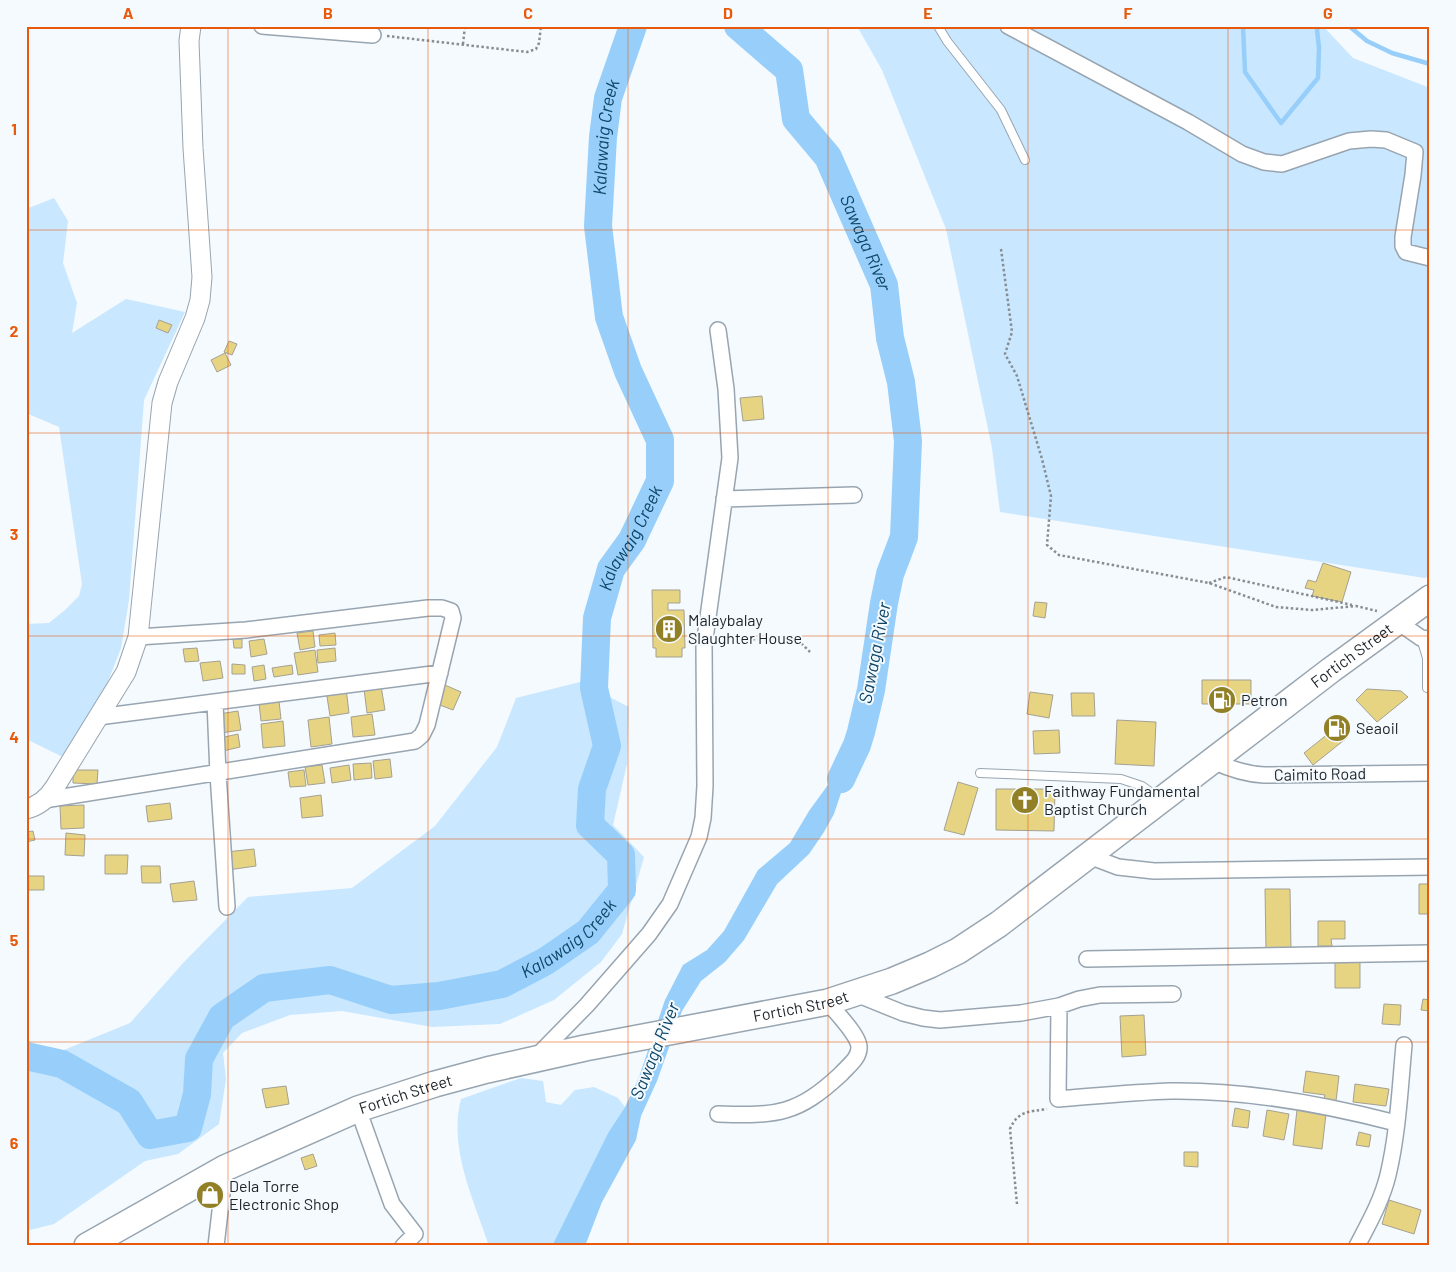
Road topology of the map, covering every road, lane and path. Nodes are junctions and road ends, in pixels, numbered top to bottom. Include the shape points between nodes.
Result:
1 (191, 26) edge
2 (262, 26) edge
3 (466, 26) edge
4 (541, 26) edge
5 (938, 26) edge
6 (1008, 26) edge
7 (373, 35) joint
8 (463, 44) junction
9 (1415, 152) junction
10 (1430, 156) edge
11 (1024, 160) dead end
12 (1001, 249) dead end
13 (1430, 258) edge
14 (718, 330) dead end
15 (854, 495) dead end
16 (724, 498) junction
17 (1209, 584) junction
18 (1430, 598) edge
19 (1356, 606) junction
20 (1398, 622) junction
21 (138, 637) junction
22 (1425, 638) edge
23 (704, 646) junction
24 (810, 652) dead end
25 (440, 672) junction
26 (1428, 688) dead end
27 (215, 702) junction
28 (98, 717) junction
29 (1213, 762) junction
30 (980, 773) dead end
31 (1430, 773) edge
32 (218, 774) junction
33 (44, 800) junction
34 (1162, 800) junction
35 (26, 809) edge
36 (1089, 856) junction
37 (1430, 867) edge
38 (228, 907) dead end
39 (1430, 953) edge
40 (1087, 959) dead end
41 (856, 994) junction
42 (1174, 994) dead end
43 (828, 1002) junction
44 (1059, 1006) junction
45 (1404, 1045) dead end
46 (533, 1060) junction
47 (1058, 1099) junction
48 (358, 1109) junction
49 (718, 1114) dead end
50 (1396, 1123) junction
51 (226, 1168) junction
52 (1017, 1204) dead end
53 (420, 1240) edge
54 (88, 1246) edge
55 (216, 1246) edge
56 (403, 1246) edge
57 (1357, 1246) edge

1 - 21 street via 200,300 162,403
2 - 7 street
3 - 8 path
4 - 8 path via 536,49 527,52
5 - 11 lane via 1001,110
6 - 9 street via 1242,154 1264,162 1282,164 1349,141 1371,139 1386,140
7 - 8 path
9 - 10 street
9 - 13 street via 1403,246 1406,252
12 - 17 path via 1012,332 1005,354 1017,376 1051,496 1047,545 1059,555
14 - 16 street via 730,438
15 - 16 street
16 - 23 street
17 - 19 path via 1276,607 1312,610
17 - 19 path via 1226,576
18 - 20 highway, Fortich Street
19 - 20 path via 1382,612
20 - 22 street
20 - 29 highway, Fortich Street
21 - 25 street via 246,630 442,608 451,611 453,618
21 - 28 street via 126,672
22 - 26 lane
23 - 24 path via 735,639 798,640
23 - 46 street via 705,786 703,818 691,858 670,904 649,934
25 - 27 street
25 - 32 street via 427,725 415,741
27 - 28 street
27 - 32 street
28 - 33 street via 56,787
29 - 31 street, Caimito Road via 1246,774 1264,776
29 - 34 highway, Fortich Street
30 - 34 lane via 1121,779 1142,786
32 - 33 street
32 - 38 street
33 - 35 street
34 - 36 highway, Fortich Street
36 - 37 street via 1118,868 1154,871
36 - 41 highway, Fortich Street via 958,951
39 - 40 street
41 - 43 highway, Fortich Street
41 - 44 street via 903,1013 940,1020
42 - 44 street via 1100,995
43 - 46 highway, Fortich Street
43 - 49 street via 857,1038 859,1048 853,1062 826,1088 803,1104 779,1113
44 - 47 street
45 - 50 street
46 - 48 highway, Fortich Street via 436,1084
47 - 50 street via 1172,1091 1265,1096
47 - 52 path via 1048,1109 1019,1115 1010,1129
48 - 51 highway, Fortich Street
48 - 53 street via 392,1204
50 - 57 street via 1388,1177
51 - 54 highway, Fortich Street
51 - 55 street
53 - 56 street

